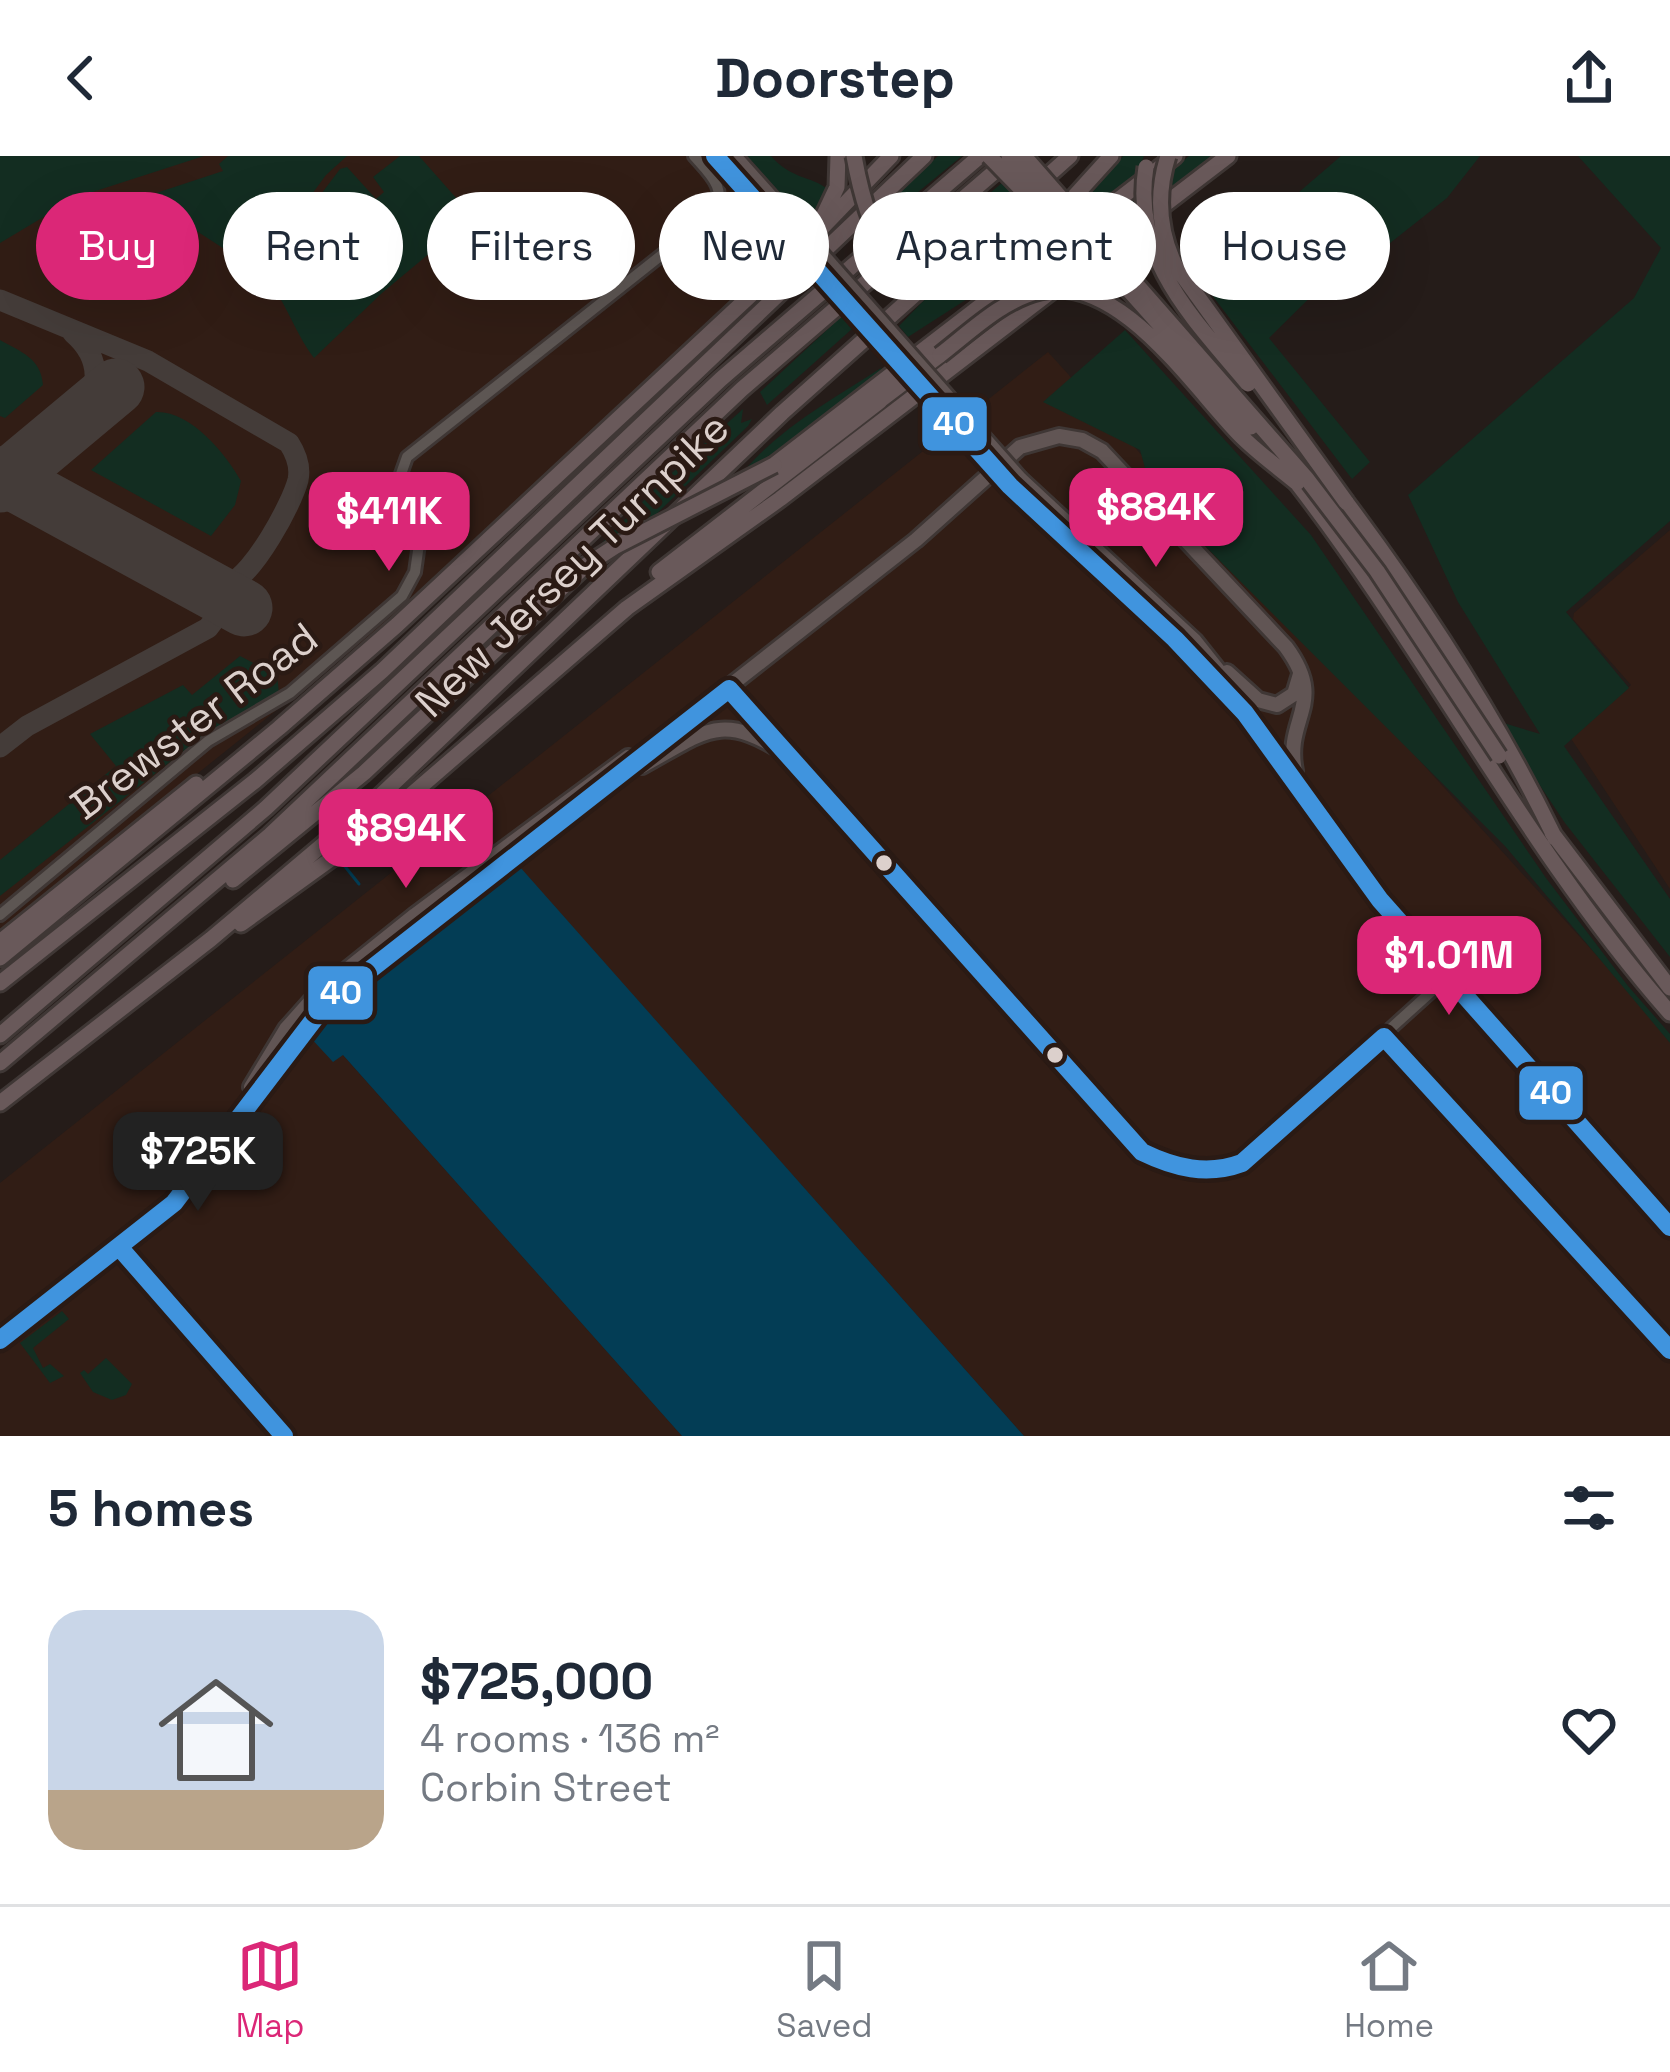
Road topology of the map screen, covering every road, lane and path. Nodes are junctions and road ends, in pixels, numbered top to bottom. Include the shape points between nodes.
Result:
1 (694, 156) edge
2 (715, 156) edge
3 (734, 156) edge
4 (838, 156) edge
5 (854, 156) edge
6 (891, 156) edge
7 (924, 156) edge
8 (984, 156) edge
9 (1011, 156) edge
10 (1024, 156) edge
11 (1070, 156) edge
12 (1111, 156) edge
13 (1172, 156) edge
14 (1228, 156) edge
15 (1147, 162) edge
16 (748, 192) edge
17 (829, 204) edge
18 (829, 211) edge
19 (829, 280) edge
20 (735, 300) edge
21 (1190, 359) junction
22 (880, 401) junction
23 (774, 465) junction
24 (1015, 482) junction
25 (1297, 483) junction
26 (1346, 502) junction
27 (1195, 641) junction
28 (1298, 663) junction
29 (556, 667) junction
30 (729, 688) junction
31 (309, 700) junction
32 (1244, 707) junction
33 (673, 732) junction
34 (787, 754) junction
35 (1494, 759) junction
36 (1295, 771) junction
37 (611, 782) junction
38 (1316, 807) junction
39 (1556, 838) junction
40 (0, 915) edge
41 (175, 917) junction
42 (211, 939) junction
43 (0, 942) edge
44 (0, 958) edge
45 (1450, 976) junction
46 (0, 982) edge
47 (1670, 988) edge
48 (1670, 1012) edge
49 (0, 1034) edge
50 (0, 1063) edge
51 (0, 1103) edge
52 (228, 1135) junction
53 (1670, 1227) edge
54 (120, 1248) junction
55 (0, 1340) edge
56 (284, 1436) edge

1 - 40 street, Brewster Road via 719,187 712,215 407,457 401,496 419,544 402,596 290,693 208,741
2 - 16 main road
3 - 24 main road, bridge
4 - 17 highway
5 - 12 highway, bridge via 870,228 886,255 906,272 955,283 1009,259
6 - 18 highway
7 - 46 highway, New Jersey Turnpike via 382,671
8 - 21 highway, bridge
8 - 49 highway, New Jersey Turnpike via 721,379 266,808
9 - 21 highway, bridge
9 - 41 highway, New Jersey Turnpike via 742,389
10 - 35 highway, bridge via 1307,479 1377,571
11 - 42 highway, New Jersey Turnpike via 782,413 445,737
13 - 23 highway
13 - 26 highway, bridge via 1160,208 1175,265
14 - 29 highway
15 - 26 highway, bridge via 1145,227 1167,281
19 - 24 main road, bridge
20 - 31 highway via 482,548
21 - 25 highway, bridge
22 - 23 highway
22 - 25 highway, bridge via 1025,296 1053,289 1091,294 1130,320 1243,439
22 - 29 highway via 653,577
23 - 41 highway, bridge via 585,566 355,781 216,894
24 - 27 main road
24 - 32 main road
25 - 35 highway
26 - 39 highway
27 - 28 main road via 1269,704 1294,694
27 - 32 main road
28 - 30 main road via 1114,461 1089,442 1059,436 1029,442
28 - 36 main road via 1306,698
29 - 42 highway via 360,839 258,915
30 - 33 main road
30 - 34 street
31 - 43 highway
31 - 44 highway
32 - 36 main road
32 - 38 main road
33 - 37 main road
33 - 52 main road via 632,754 320,992 286,1029
34 - 37 main road via 758,735 714,729
34 - 45 street via 1132,1144 1170,1165 1242,1163
35 - 39 highway
35 - 48 highway via 1599,925
36 - 38 main road
37 - 52 main road via 326,1005
38 - 45 main road
39 - 47 highway
41 - 50 highway, New Jersey Turnpike
42 - 51 highway, New Jersey Turnpike
45 - 53 main road
52 - 54 main road via 183,1194
54 - 55 main road
54 - 56 street

